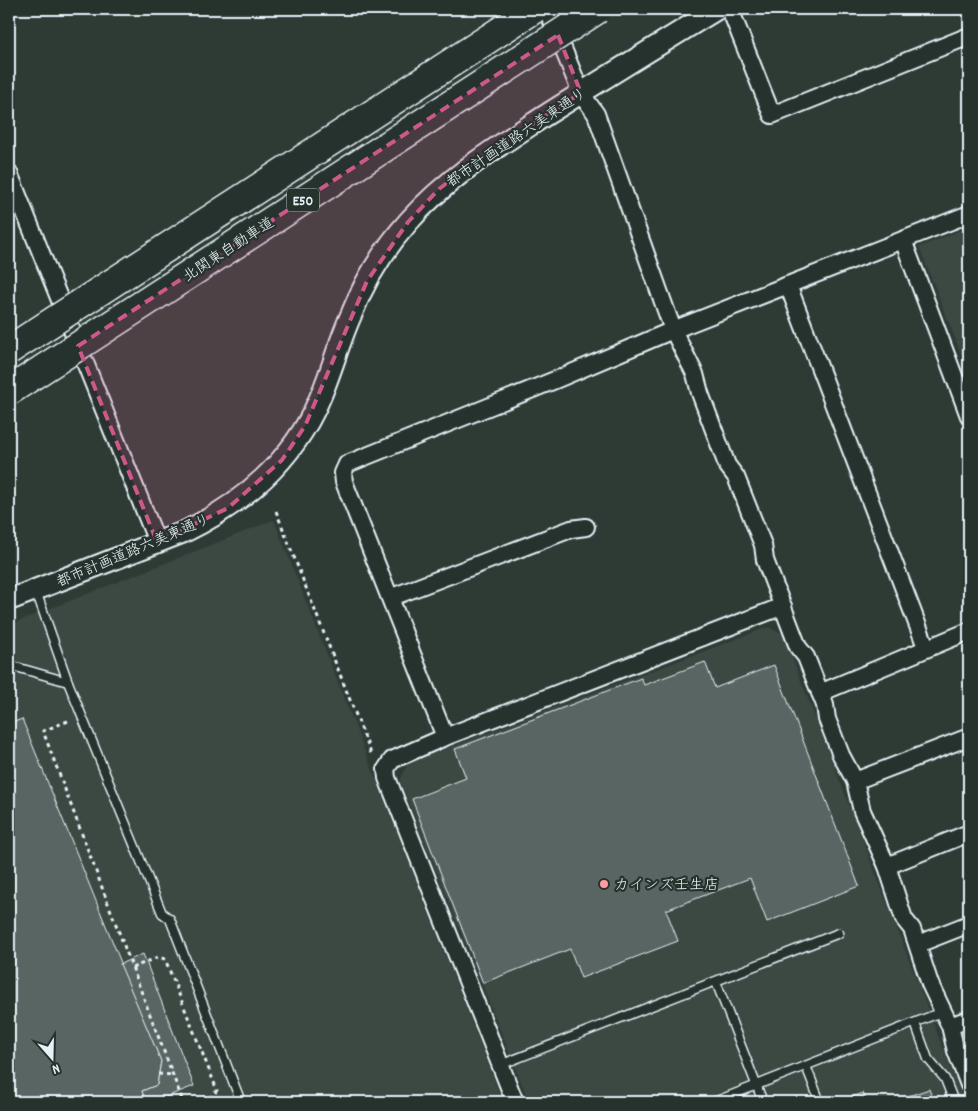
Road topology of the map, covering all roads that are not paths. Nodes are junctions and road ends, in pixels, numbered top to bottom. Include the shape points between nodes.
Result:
1 (534, 9) edge
2 (547, 9) edge
3 (598, 9) edge
4 (717, 9) edge
5 (730, 9) edge
6 (969, 36) edge
7 (581, 93) junction
8 (9, 172) edge
9 (969, 214) edge
10 (903, 240) junction
11 (788, 284) junction
12 (673, 330) junction
13 (9, 350) edge
14 (9, 391) edge
15 (969, 416) edge
16 (586, 527) dead end
17 (157, 542) junction
18 (35, 590) junction
19 (392, 597) junction
20 (9, 600) edge
21 (783, 606) junction
22 (969, 631) edge
23 (926, 647) junction
24 (9, 665) edge
25 (68, 682) junction
26 (820, 693) junction
27 (445, 737) junction
28 (969, 737) edge
29 (855, 781) junction
30 (969, 833) edge
31 (887, 866) junction
32 (969, 924) edge
33 (839, 933) dead end
34 (918, 944) junction
35 (716, 982) junction
36 (947, 1019) junction
37 (969, 1019) edge
38 (915, 1024) junction
39 (500, 1065) junction
40 (806, 1066) junction
41 (756, 1085) junction
42 (969, 1085) edge
43 (241, 1102) edge
44 (515, 1102) edge
45 (714, 1102) edge
46 (763, 1102) edge
47 (820, 1102) edge
48 (954, 1102) edge

1 - 13 highway, E50, bridge
2 - 7 street
3 - 14 highway, 北関東自動車道 / E50, bridge
4 - 7 street, 都市計画道路六美東通り
5 - 6 street via 772,115
7 - 12 street via 596,114
7 - 17 street, 都市計画道路六美東通り via 480,158 440,189 414,215 367,281 319,401 282,460 228,508 201,524
8 - 17 street
9 - 10 street
10 - 11 street
10 - 15 street
11 - 12 street
11 - 23 street
12 - 19 street via 347,464 344,482
12 - 21 street via 695,374
16 - 19 street via 571,529
17 - 18 street, 都市計画道路六美東通り
18 - 20 street, 都市計画道路六美東通り
18 - 25 lane
19 - 27 street
21 - 26 street
21 - 27 street
22 - 23 street
23 - 26 street
24 - 25 lane
25 - 43 lane via 162,913 170,919
26 - 29 street via 841,755
27 - 39 street via 392,760 386,769 387,778
28 - 29 street
29 - 31 street via 862,811
30 - 31 street
31 - 34 street via 904,919
32 - 34 street
33 - 35 lane
34 - 36 street via 930,984
35 - 39 lane
35 - 41 lane
36 - 37 street
36 - 38 lane
36 - 42 street
38 - 40 lane
38 - 48 lane via 928,1059 945,1079
39 - 44 street
40 - 41 lane
40 - 47 lane
41 - 45 lane
41 - 46 lane

